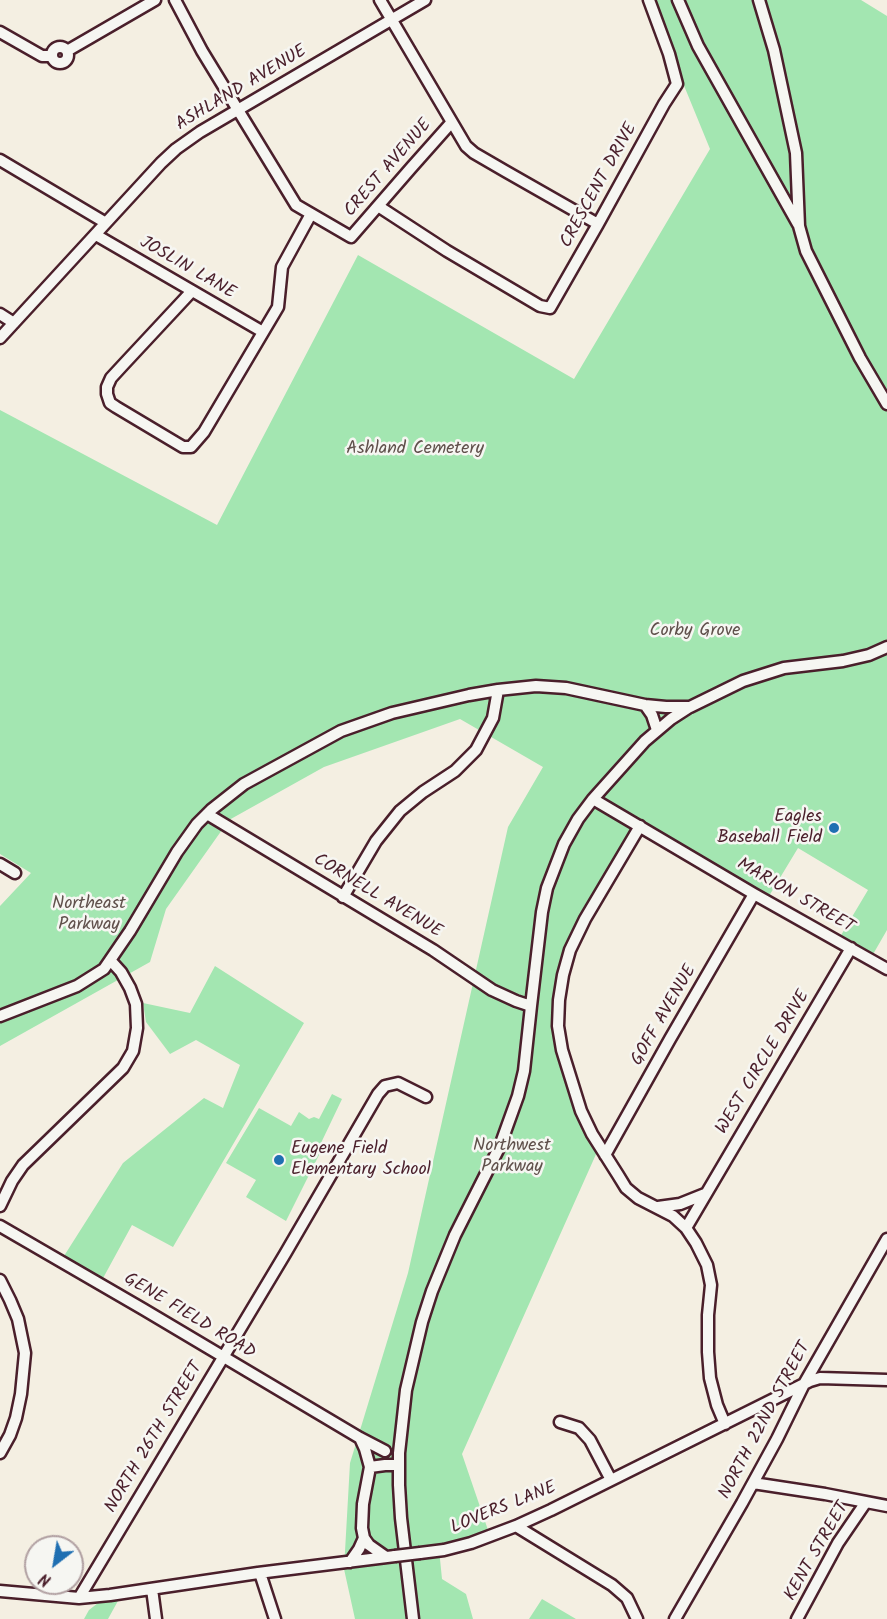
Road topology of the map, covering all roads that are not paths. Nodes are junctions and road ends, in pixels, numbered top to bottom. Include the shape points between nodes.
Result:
1 (155, 0) edge
2 (175, 0) edge
3 (380, 0) edge
4 (424, 0) edge
5 (649, 0) edge
6 (678, 0) edge
7 (759, 0) edge
8 (392, 20) junction
9 (0, 32) edge
10 (237, 109) junction
11 (451, 123) junction
12 (0, 160) edge
13 (378, 206) junction
14 (311, 214) junction
15 (106, 223) junction
16 (598, 224) junction
17 (799, 226) junction
18 (96, 235) junction
19 (192, 291) junction
20 (0, 314) edge
21 (14, 323) junction
22 (263, 332) junction
23 (0, 338) edge
24 (887, 404) edge
25 (887, 647) edge
26 (498, 690) junction
27 (645, 705) junction
28 (690, 707) junction
29 (657, 730) junction
30 (593, 799) junction
31 (207, 814) junction
32 (640, 826) junction
33 (0, 864) edge
34 (15, 873) dead end
35 (754, 894) junction
36 (343, 897) junction
37 (851, 948) junction
38 (111, 961) junction
39 (887, 969) edge
40 (531, 1006) junction
41 (0, 1016) edge
42 (426, 1096) dead end
43 (605, 1155) junction
44 (706, 1194) junction
45 (0, 1206) edge
46 (657, 1207) junction
47 (0, 1226) edge
48 (686, 1228) junction
49 (887, 1239) edge
50 (0, 1280) edge
51 (222, 1357) junction
52 (887, 1380) edge
53 (804, 1384) junction
54 (560, 1422) dead end
55 (725, 1424) junction
56 (360, 1438) junction
57 (385, 1451) junction
58 (399, 1453) junction
59 (0, 1454) edge
60 (369, 1463) junction
61 (399, 1465) junction
62 (611, 1480) junction
63 (753, 1483) junction
64 (866, 1502) junction
65 (887, 1506) edge
66 (516, 1526) junction
67 (364, 1538) junction
68 (390, 1557) junction
69 (351, 1562) junction
70 (260, 1573) junction
71 (152, 1589) junction
72 (0, 1591) edge
73 (79, 1598) junction
74 (156, 1619) edge
75 (275, 1619) edge
76 (412, 1619) edge
77 (637, 1619) edge
78 (675, 1619) edge
79 (797, 1619) edge

1 - 9 street via 67,51 56,48 48,57
2 - 10 street
3 - 8 street
4 - 8 street, ASHLAND AVENUE
5 - 16 street, CRESCENT DRIVE via 677,84
6 - 17 street via 698,46
7 - 17 street via 796,153
8 - 10 street, ASHLAND AVENUE
8 - 11 street
10 - 14 street via 296,205
10 - 15 street, ASHLAND AVENUE via 176,149
11 - 13 street, CREST AVENUE
11 - 16 street via 474,153
12 - 15 street
13 - 14 street, CREST AVENUE via 351,237
13 - 16 street, CRESCENT DRIVE via 540,306 550,308
14 - 22 street via 282,267 278,307
15 - 18 street, ASHLAND AVENUE
17 - 24 street via 806,250
18 - 19 street, JOSLIN LANE
18 - 21 street, ASHLAND AVENUE
19 - 22 street, JOSLIN LANE
19 - 22 street via 111,378 107,387 110,403 124,413 183,447 191,447 204,432
20 - 21 street
21 - 23 street, ASHLAND AVENUE
25 - 28 street via 843,661 784,668 743,681
26 - 27 street via 566,688
26 - 31 street via 392,713 341,731 244,784
26 - 36 street via 493,718 476,750 400,811 376,841
27 - 28 street
27 - 29 street
28 - 29 street
29 - 30 street
30 - 32 street, MARION STREET
30 - 40 street via 564,843 547,888
31 - 36 street, CORNELL AVENUE
31 - 38 street via 188,835
32 - 35 street, MARION STREET
32 - 43 street via 570,950 559,1000 558,1026 565,1063 581,1111
33 - 34 street
35 - 37 street, MARION STREET
35 - 43 street, GOFF AVENUE
36 - 40 street, CORNELL AVENUE via 492,990
37 - 39 street, MARION STREET
37 - 44 street, WEST CIRCLE DRIVE
38 - 41 street via 77,986
38 - 45 street via 130,988 135,1004 137,1028 133,1051 123,1068 23,1165
40 - 58 street via 524,1071 512,1117 455,1235 422,1322 406,1390
42 - 51 street, NORTH 26TH STREET via 398,1083 385,1086 378,1094
43 - 46 street via 626,1188
44 - 46 street
44 - 48 street, WEST CIRCLE DRIVE
46 - 48 street
47 - 51 street, GENE FIELD ROAD
48 - 55 street via 707,1265 711,1285 710,1378
49 - 53 street, NORTH 22ND STREET
50 - 59 street via 18,1319 25,1353 16,1418
51 - 56 street, GENE FIELD ROAD
51 - 73 street, NORTH 26TH STREET
52 - 53 street, LOVERS LANE via 820,1378
53 - 55 street, LOVERS LANE
53 - 63 street, NORTH 22ND STREET
54 - 62 street via 579,1428 590,1440
55 - 62 street, LOVERS LANE
56 - 57 street, GENE FIELD ROAD
56 - 60 street
57 - 58 street
57 - 60 street via 375,1453
58 - 61 street
60 - 61 street
60 - 67 street via 362,1519
61 - 76 street
62 - 66 street, LOVERS LANE
63 - 64 street
63 - 78 street, NORTH 22ND STREET
64 - 65 street
64 - 79 street, KENT STREET via 838,1543
66 - 68 street, LOVERS LANE, bridge via 453,1548
66 - 77 street via 612,1585 627,1598
67 - 68 street via 371,1548
67 - 69 street
68 - 69 street, LOVERS LANE
69 - 70 street, LOVERS LANE
70 - 71 street, LOVERS LANE
70 - 75 street
71 - 73 street, LOVERS LANE
71 - 74 street
72 - 73 street, LOVERS LANE

